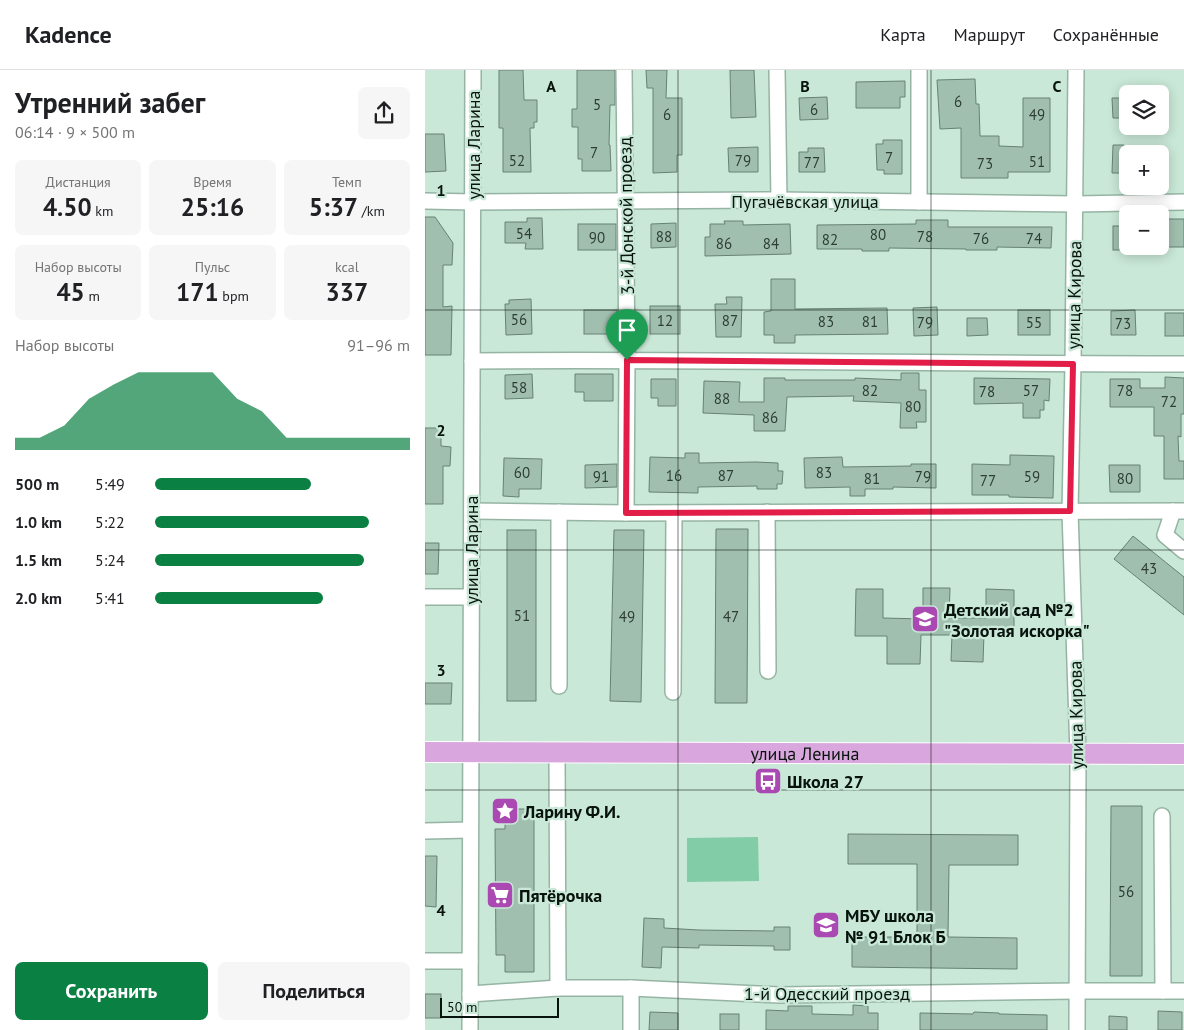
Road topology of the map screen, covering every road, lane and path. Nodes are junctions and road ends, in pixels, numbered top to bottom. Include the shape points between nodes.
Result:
1 (473, 70) edge
2 (624, 70) edge
3 (777, 70) edge
4 (919, 70) edge
5 (1076, 70) edge
6 (779, 200) junction
7 (425, 201) edge
8 (626, 201) junction
9 (473, 202) junction
10 (919, 202) junction
11 (1184, 202) edge
12 (1076, 204) junction
13 (627, 360) junction
14 (472, 361) junction
15 (1073, 364) junction
16 (1184, 364) edge
17 (472, 511) junction
18 (1070, 511) junction
19 (1179, 511) edge
20 (559, 512) junction
21 (767, 512) junction
22 (626, 513) junction
23 (674, 513) junction
24 (1184, 550) edge
25 (425, 597) edge
26 (471, 597) junction
27 (768, 671) dead end
28 (559, 686) dead end
29 (673, 692) dead end
30 (425, 752) edge
31 (471, 752) junction
32 (557, 753) junction
33 (1078, 754) junction
34 (1184, 754) edge
35 (1162, 816) dead end
36 (470, 830) junction
37 (425, 831) edge
38 (425, 961) edge
39 (470, 961) junction
40 (558, 988) junction
41 (631, 988) junction
42 (1077, 991) junction
43 (1163, 991) junction
44 (1184, 991) edge
45 (470, 994) junction
46 (469, 1030) edge
47 (631, 1030) edge
48 (1077, 1030) edge

1 - 9 street, улица Ларина
2 - 8 street, 3-й Донской проезд
3 - 6 street
4 - 10 street
5 - 12 street, улица Кирова
6 - 8 street, Пугачёвская улица
6 - 10 street, Пугачёвская улица
7 - 9 street, Пугачёвская улица
8 - 9 street, Пугачёвская улица
8 - 13 street, 3-й Донской проезд
9 - 14 street, улица Ларина
10 - 12 street, Пугачёвская улица
11 - 12 street, Пугачёвская улица
12 - 15 street, улица Кирова
13 - 14 street
13 - 15 street
13 - 22 street, 3-й Донской проезд
14 - 17 street, улица Ларина
15 - 16 street
15 - 18 street, улица Кирова
17 - 20 street
17 - 26 street, улица Ларина
18 - 19 street
18 - 21 street
18 - 33 street, улица Кирова
19 - 24 street via 1165,535
20 - 22 street
20 - 28 street
21 - 23 street
21 - 27 street
22 - 23 street
23 - 29 street
25 - 26 street
26 - 31 street, улица Ларина
30 - 31 main road, улица Ленина
31 - 32 main road, улица Ленина
31 - 36 street, улица Ларина
32 - 33 main road, улица Ленина
32 - 40 street
33 - 34 main road, улица Ленина
33 - 42 street, улица Кирова
35 - 43 street
36 - 37 street
36 - 39 street, улица Ларина
38 - 39 street
39 - 45 street, улица Ларина
40 - 41 street, 1-й Одесский проезд
40 - 45 street, 1-й Одесский проезд
41 - 42 street, 1-й Одесский проезд via 780,994
41 - 47 street
42 - 43 street, 1-й Одесский проезд
42 - 48 street, улица Кирова
43 - 44 street, 1-й Одесский проезд
45 - 46 street, улица Ларина

